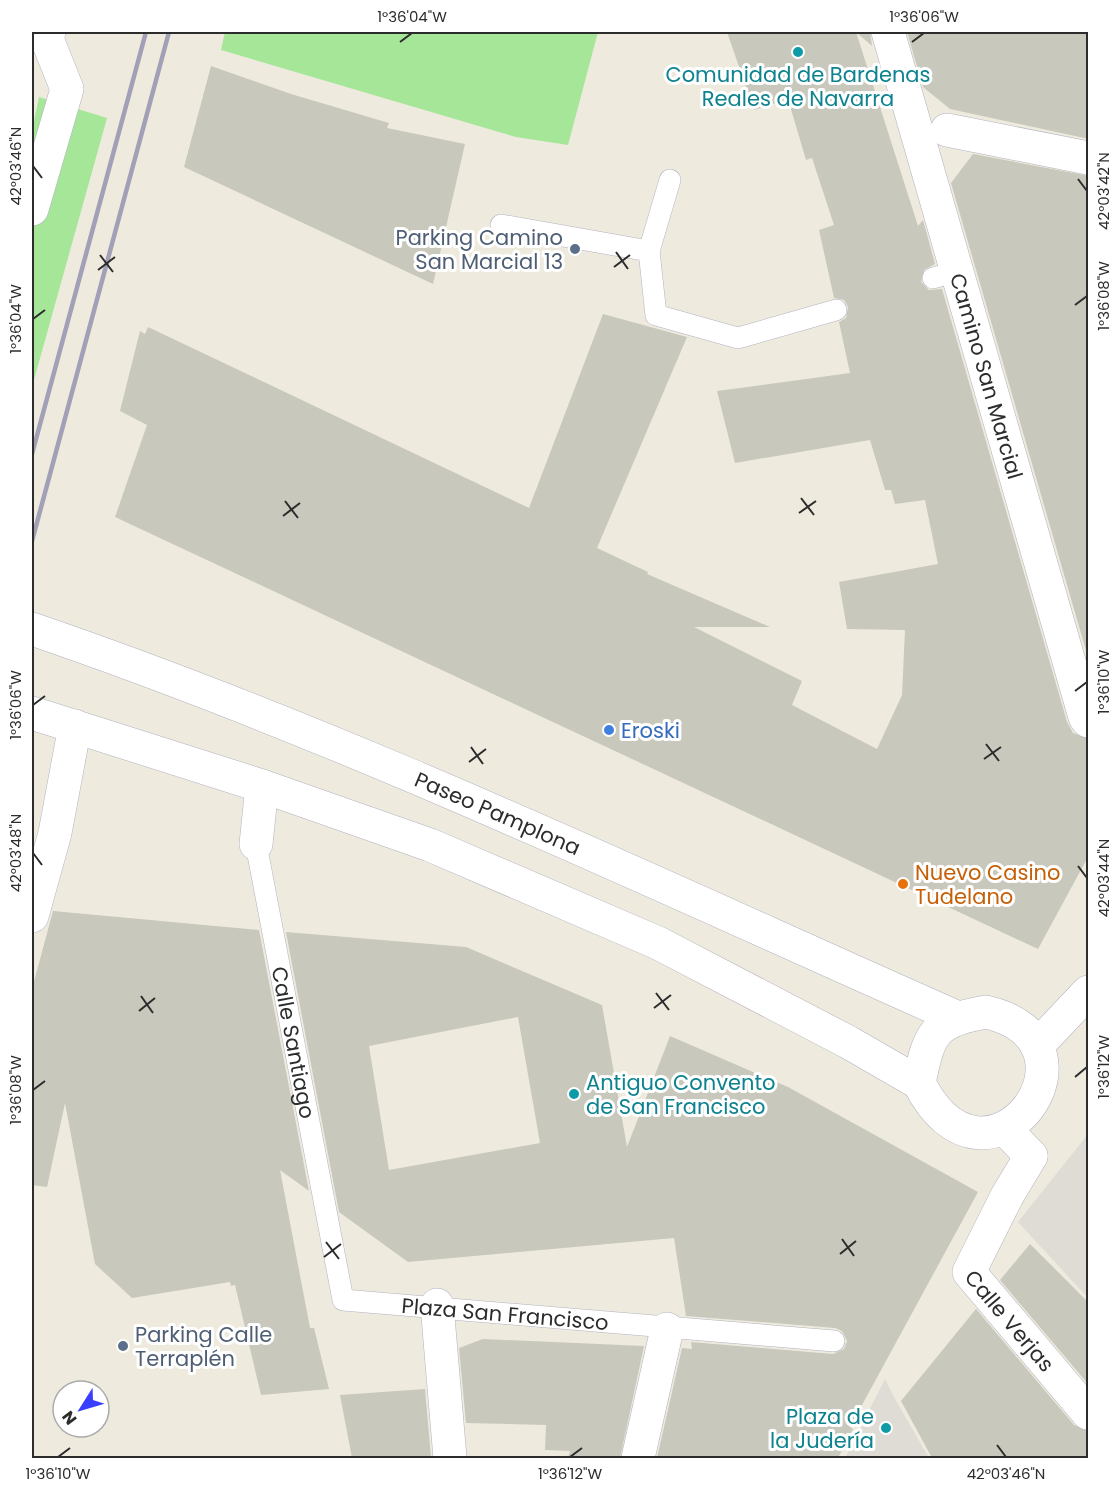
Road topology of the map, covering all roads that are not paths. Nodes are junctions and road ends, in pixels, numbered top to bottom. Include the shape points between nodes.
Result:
1 (888, 32) edge
2 (48, 35) edge
3 (947, 130) dead end
4 (1089, 158) edge
5 (670, 180) dead end
6 (32, 209) edge
7 (501, 225) dead end
8 (649, 251) junction
9 (836, 310) dead end
10 (32, 629) edge
11 (32, 713) edge
12 (1089, 721) edge
13 (75, 726) junction
14 (262, 786) junction
15 (256, 844) joint
16 (32, 916) edge
17 (1089, 992) edge
18 (956, 1017) junction
19 (1036, 1046) junction
20 (920, 1083) junction
21 (1004, 1128) junction
22 (343, 1300) joint
23 (437, 1305) junction
24 (666, 1329) junction
25 (834, 1341) dead end
26 (1089, 1413) edge
27 (450, 1458) edge
28 (638, 1458) edge

1 - 12 main road, Camino San Marcial via 946,274
2 - 6 main road via 67,89
3 - 4 main road
5 - 8 lane
7 - 8 lane
8 - 9 lane via 656,315 738,339
10 - 18 main road, Paseo Pamplona via 344,747
11 - 13 main road
13 - 14 main road
13 - 16 main road via 55,832
14 - 15 main road, Calle Santiago
14 - 20 main road via 430,845 658,943
15 - 22 lane, Calle Santiago
17 - 19 main road
18 - 19 main road via 986,1012 1006,1016 1024,1029
18 - 20 main road via 939,1029 927,1046
19 - 21 main road via 1042,1070 1039,1091 1023,1117
20 - 21 main road via 939,1116 955,1126 975,1132
21 - 26 main road, Calle Verjas via 1031,1156 969,1272
22 - 23 lane, Plaza San Francisco
23 - 24 lane, Plaza San Francisco
23 - 27 main road
24 - 25 lane, Plaza San Francisco
24 - 28 main road

